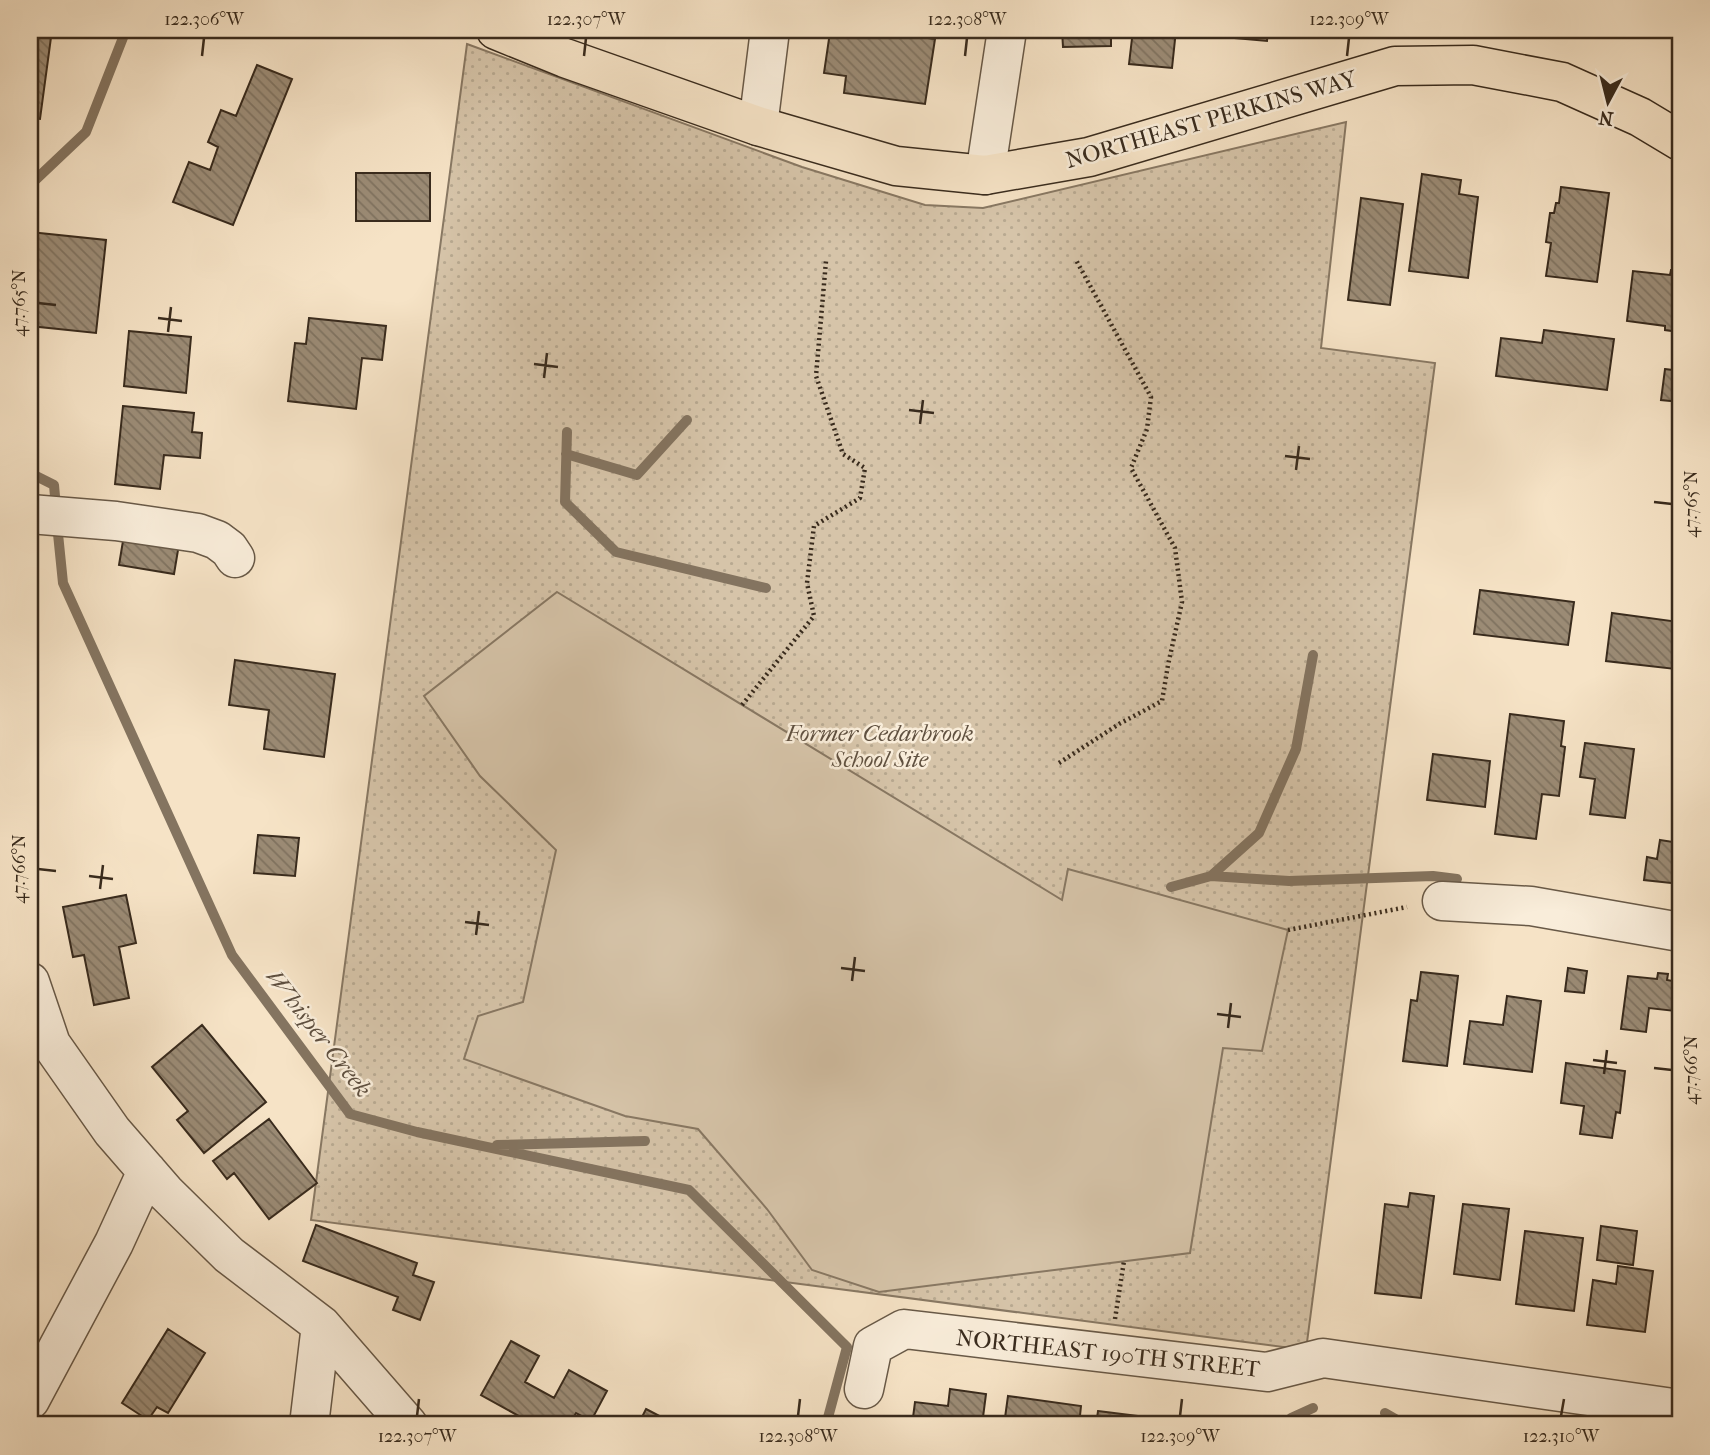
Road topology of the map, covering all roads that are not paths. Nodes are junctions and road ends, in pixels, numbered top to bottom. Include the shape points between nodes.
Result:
1 (496, 30) edge
2 (771, 30) edge
3 (1007, 30) edge
4 (758, 126) junction
5 (1680, 141) edge
6 (985, 175) junction
7 (30, 514) edge
8 (235, 558) dead end
9 (1442, 901) road end
10 (1680, 932) edge
11 (30, 982) edge
12 (147, 1171) junction
13 (321, 1325) junction
14 (864, 1390) dead end
15 (30, 1400) edge
16 (1680, 1409) edge
17 (309, 1425) edge
18 (408, 1425) edge

1 - 4 main road, NORTHEAST PERKINS WAY
2 - 4 street
3 - 6 street
4 - 6 main road, NORTHEAST PERKINS WAY via 896,166
5 - 6 main road, NORTHEAST PERKINS WAY via 1640,117 1562,82 1473,65 1395,66 1089,157
7 - 8 street via 198,533 217,540
9 - 10 street via 1531,906
11 - 12 street via 51,1044
12 - 13 street via 229,1255
12 - 15 street
13 - 17 street
13 - 18 street
14 - 16 street, NORTHEAST 190TH STREET via 873,1346 904,1329 1267,1372 1323,1358

